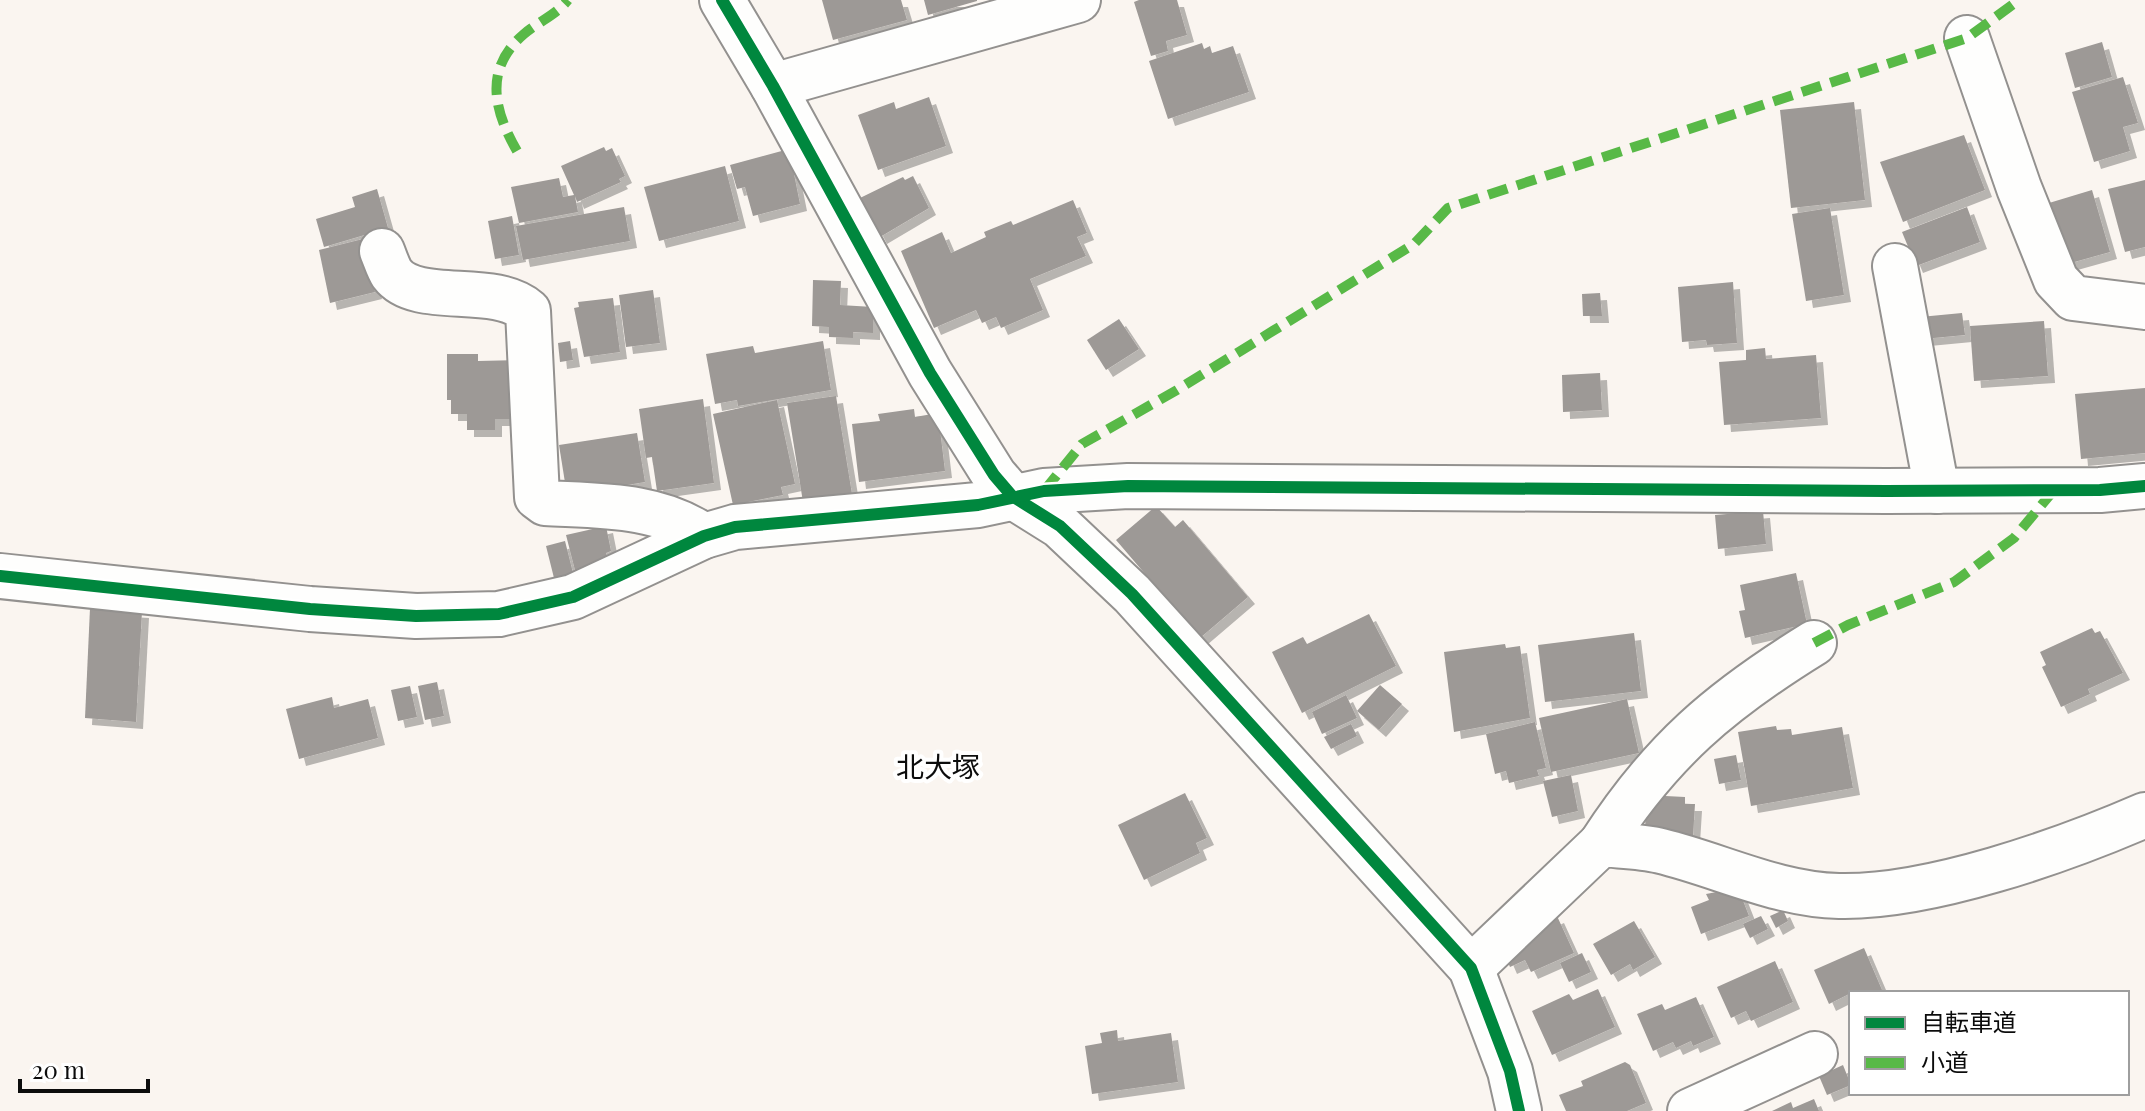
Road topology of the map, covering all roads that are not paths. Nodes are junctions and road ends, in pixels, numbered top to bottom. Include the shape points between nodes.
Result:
1 (722, 0) edge
2 (1078, 0) edge
3 (1967, 38) dead end
4 (773, 86) junction
5 (382, 251) dead end
6 (1895, 266) dead end
7 (2145, 307) edge
8 (2145, 486) edge
9 (1937, 491) junction
10 (1012, 496) junction
11 (704, 536) junction
12 (0, 576) edge
13 (1814, 643) dead end
14 (2145, 815) edge
15 (1601, 844) junction
16 (1471, 968) junction
17 (1815, 1054) dead end
18 (1519, 1111) edge
19 (1690, 1111) edge

1 - 4 street
2 - 4 street
3 - 7 street via 2056,280 2073,298
4 - 10 street via 930,373
5 - 11 street via 393,276 408,285 517,301 528,311 537,497 545,503 624,507 682,521
6 - 9 street
8 - 9 street
9 - 10 street via 1128,486
10 - 11 street via 978,505 735,527
10 - 16 street via 1060,526 1132,594
11 - 12 street via 573,597 499,614 416,616 310,609
13 - 15 street via 1749,683 1690,732 1635,791
14 - 15 street via 2077,845 1973,874 1902,890 1838,896 1786,887 1659,850
15 - 16 street
16 - 18 street via 1510,1071
17 - 19 street

